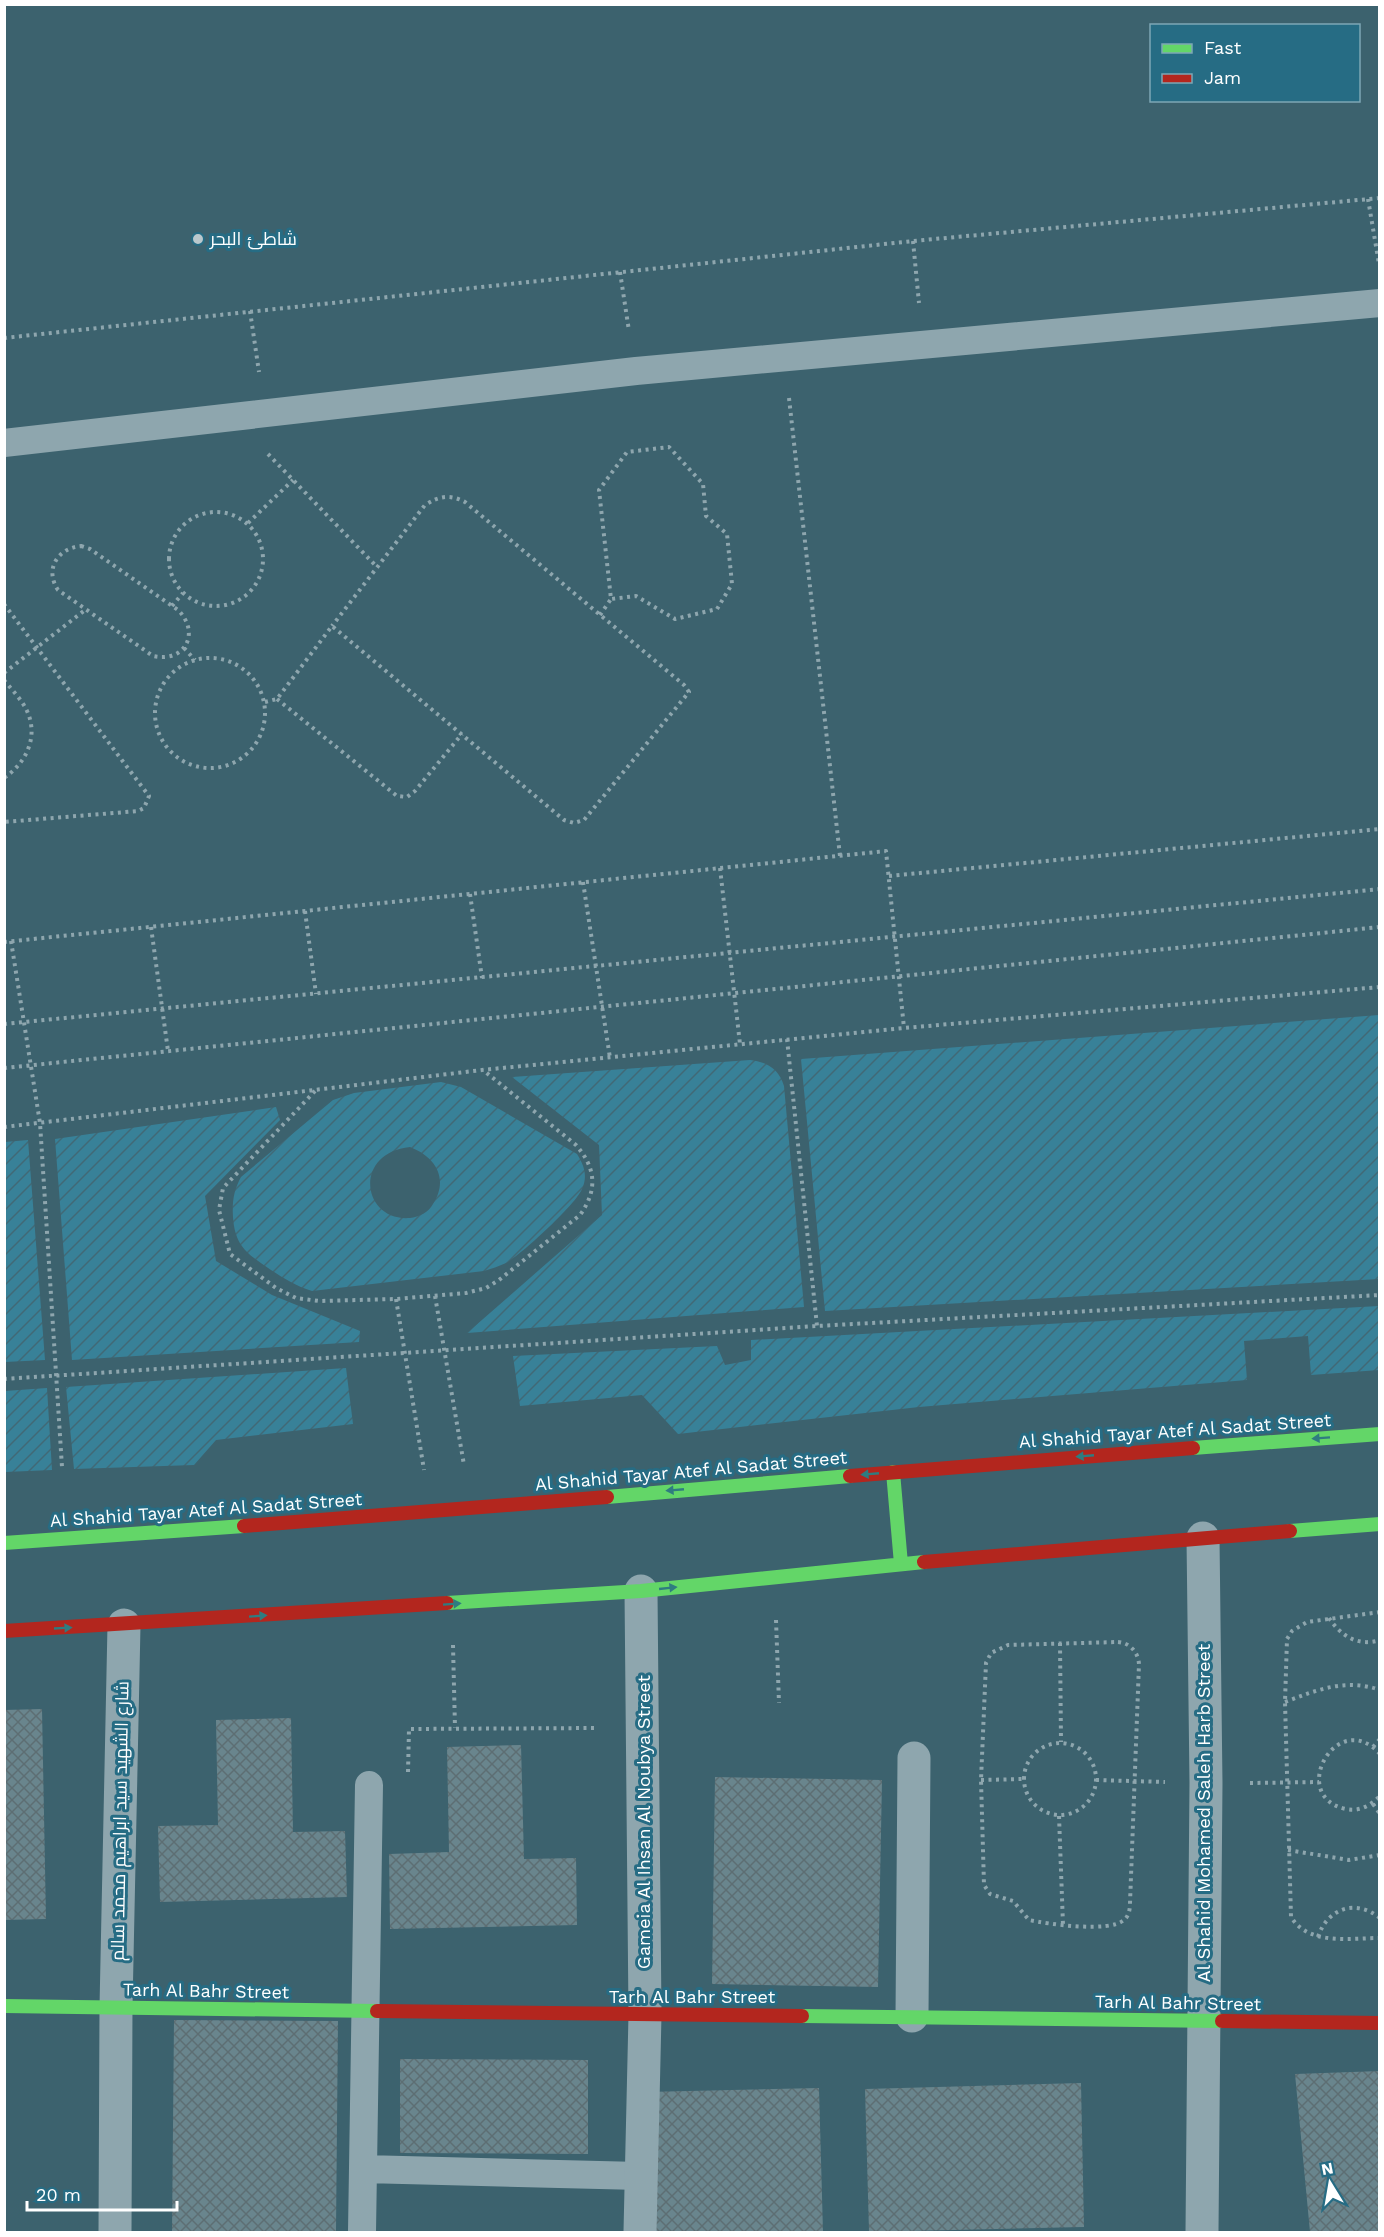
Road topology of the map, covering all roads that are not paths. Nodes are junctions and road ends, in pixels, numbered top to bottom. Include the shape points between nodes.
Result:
1 (1380, 303) edge
2 (4, 443) edge
3 (1380, 1434) edge
4 (892, 1472) junction
5 (1380, 1524) edge
6 (1203, 1538) junction
7 (4, 1543) edge
8 (901, 1564) junction
9 (641, 1591) junction
10 (124, 1625) junction
11 (4, 1631) edge
12 (914, 1758) dead end
13 (369, 1785) dead end
14 (4, 2006) edge
15 (116, 2007) junction
16 (366, 2010) junction
17 (645, 2015) junction
18 (912, 2016) junction
19 (1204, 2021) junction
20 (1380, 2024) edge
21 (364, 2169) junction
22 (640, 2176) junction
23 (116, 2232) edge
24 (363, 2232) edge
25 (640, 2232) edge
26 (1202, 2232) edge

1 - 2 lane via 636,371
3 -> 4 street, Al Shahid Tayar Atef Al Sadat Street
4 -> 7 street, Al Shahid Tayar Atef Al Sadat Street via 431,1512
4 - 8 street
5 - 6 street
6 - 8 street
6 - 19 street, Al Shahid Mohamed Saleh Harb Street
9 -> 8 street
10 -> 9 street
9 - 17 street, Gameia Al Ihsan Al Noubya Street
11 -> 10 street
10 - 15 street, شارع الشهيد سيد ابراهيم محمد سالم
12 - 18 street
13 - 16 lane
14 - 15 street, Tarh Al Bahr Street
15 - 16 street, Tarh Al Bahr Street
15 - 23 street, شارع الشهيد سيد ابراهيم محمد سالم
16 - 17 street, Tarh Al Bahr Street
16 - 21 lane
17 - 18 street, Tarh Al Bahr Street
17 - 22 street, Gameia Al Ihsan Al Noubya Street
18 - 19 street, Tarh Al Bahr Street
19 - 20 street, Tarh Al Bahr Street
19 - 26 street, Al Shahid Mohamed Saleh Harb Street
21 - 22 lane
21 - 24 lane
22 - 25 street, Gameia Al Ihsan Al Noubya Street

